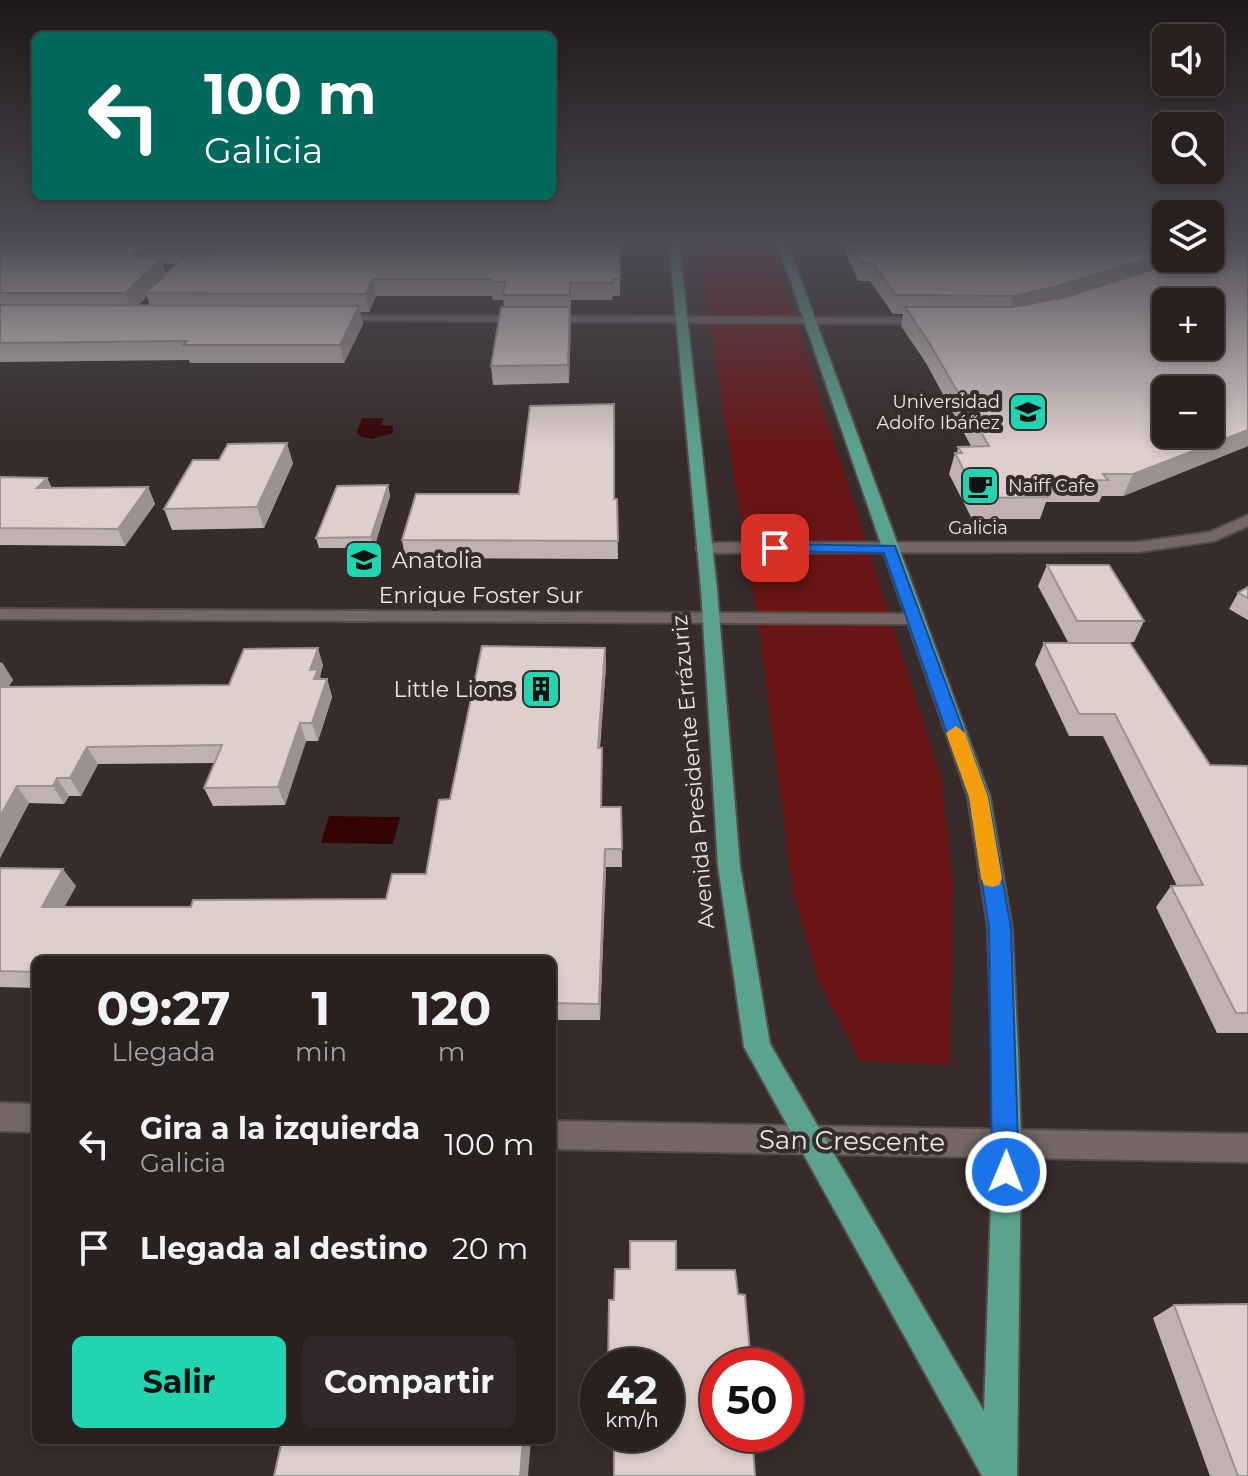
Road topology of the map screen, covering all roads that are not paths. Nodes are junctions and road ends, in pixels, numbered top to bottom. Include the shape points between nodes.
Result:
1 (681, 311) edge
2 (806, 311) edge
3 (327, 318) edge
4 (682, 319) junction
5 (809, 320) junction
6 (946, 321) edge
7 (1248, 520) edge
8 (704, 548) junction
9 (889, 549) junction
10 (0, 614) edge
11 (711, 618) junction
12 (915, 619) junction
13 (0, 1117) edge
14 (32, 1118) edge
15 (556, 1135) edge
16 (809, 1140) junction
17 (1007, 1144) junction
18 (1248, 1148) edge
19 (1000, 1474) edge

1 - 4 main road, Avenida Presidente Errázuriz
2 - 5 main road, Avenida Presidente Errázuriz
3 - 4 street
4 - 5 street
4 - 8 main road, Avenida Presidente Errázuriz
5 - 6 street
5 - 9 main road, Avenida Presidente Errázuriz
7 - 9 street, Galicia via 1214,536 1169,545
8 - 9 street, Galicia
8 - 11 main road, Avenida Presidente Errázuriz
9 - 12 main road, Avenida Presidente Errázuriz
10 - 11 street, Enrique Foster Sur
11 - 12 street, Enrique Foster Sur
11 - 16 main road, Avenida Presidente Errázuriz via 729,866 757,1047
12 - 17 main road, Avenida Presidente Errázuriz via 979,797 1000,928
13 - 14 street
15 - 16 street, San Crescente
16 - 17 street, San Crescente
16 - 19 main road, Avenida Presidente Errázuriz
17 - 18 street, San Crescente
17 - 19 main road, Avenida Presidente Errázuriz

